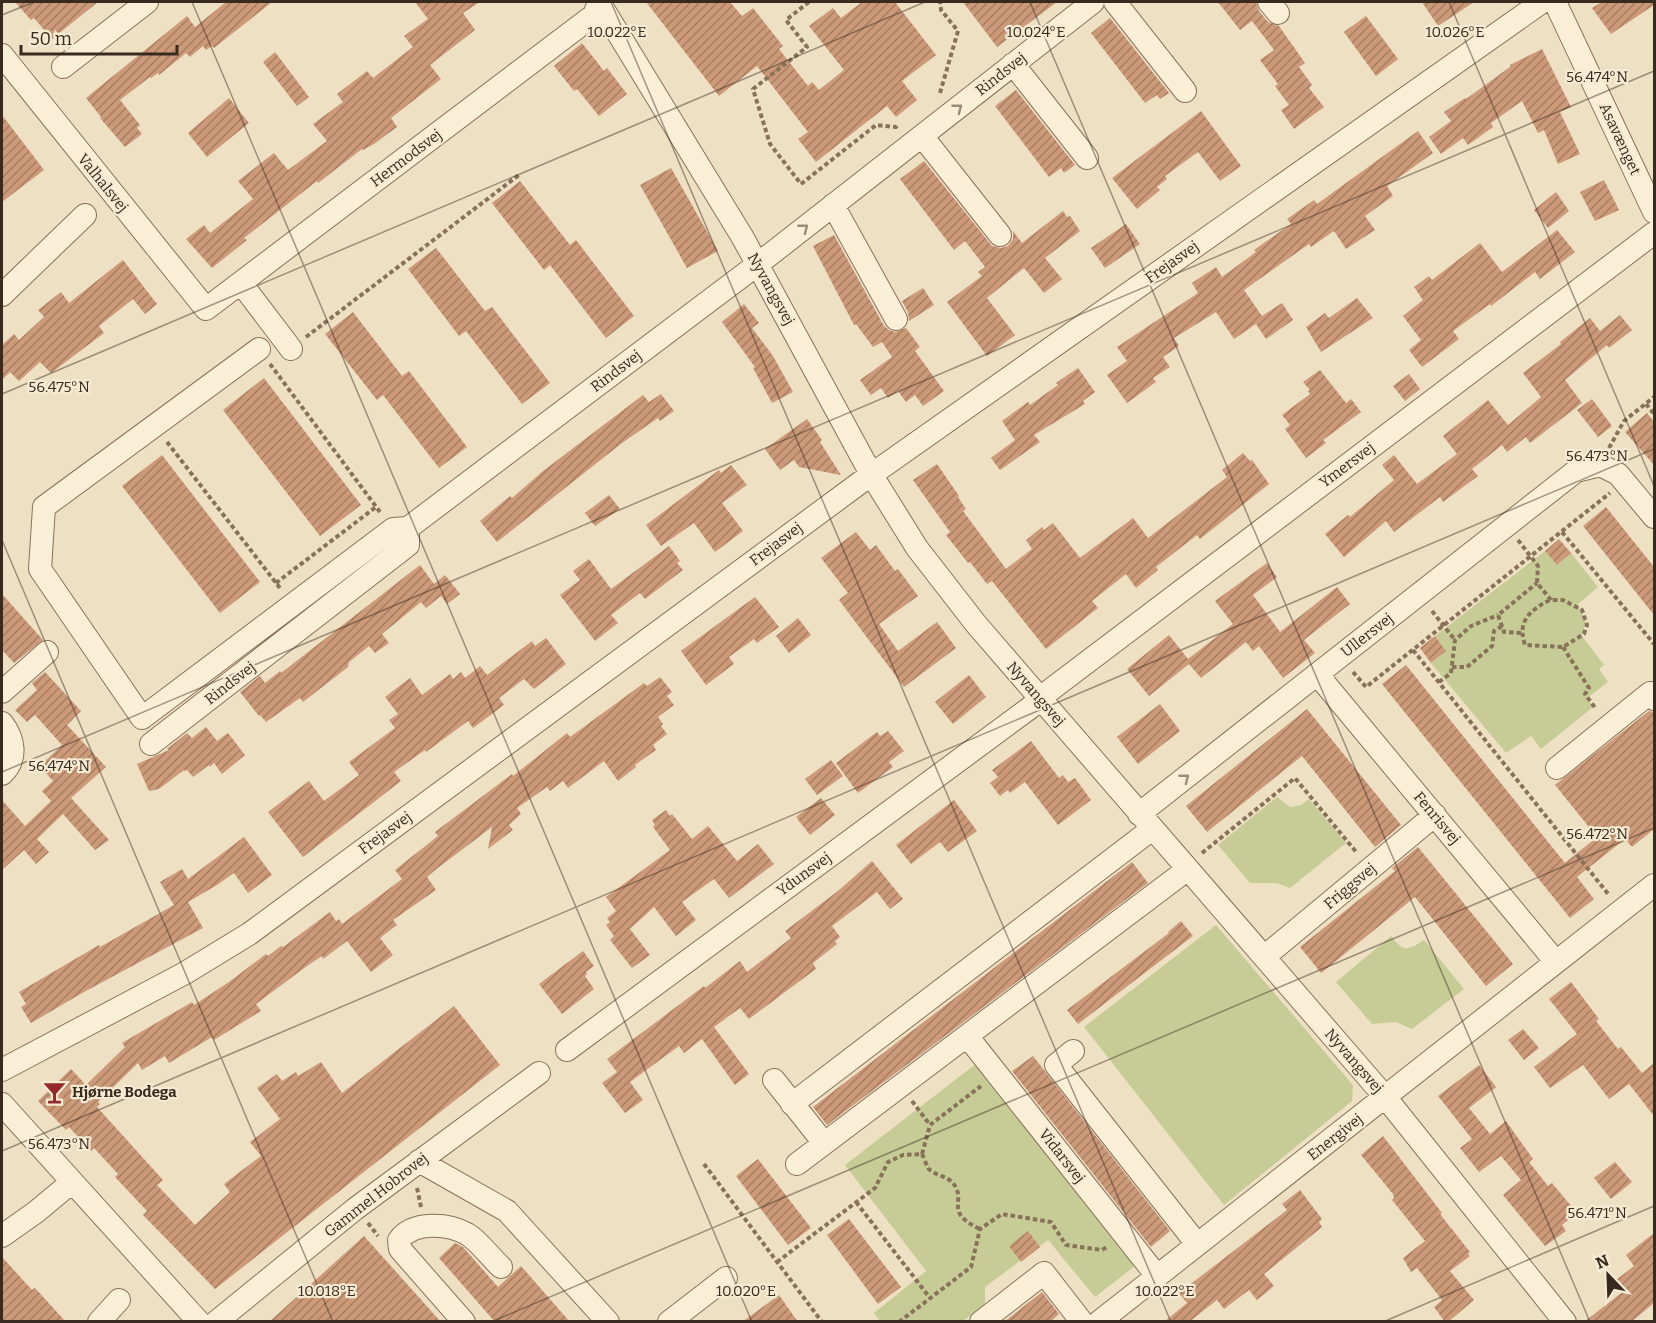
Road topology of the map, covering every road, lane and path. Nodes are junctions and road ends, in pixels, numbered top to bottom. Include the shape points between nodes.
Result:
1 (147, 2) edge
2 (599, 2) edge
3 (809, 2) edge
4 (940, 2) edge
5 (1094, 2) edge
6 (1115, 2) edge
7 (1542, 2) edge
8 (1555, 2) edge
9 (2, 55) edge
10 (1013, 64) junction
11 (63, 67) dead end
12 (1185, 91) dead end
13 (932, 99) dead end
14 (905, 120) dead end
15 (922, 136) junction
16 (1087, 158) dead end
17 (519, 175) dead end
18 (833, 205) junction
19 (1654, 212) edge
20 (85, 215) dead end
21 (1654, 233) edge
22 (1000, 235) dead end
23 (758, 264) junction
24 (241, 283) junction
25 (2, 295) edge
26 (206, 309) joint
27 (896, 319) dead end
28 (291, 348) joint
29 (259, 349) joint
30 (1654, 397) edge
31 (1646, 404) junction
32 (1654, 414) edge
33 (154, 426) junction
34 (1600, 465) junction
35 (871, 474) junction
36 (1625, 482) junction
37 (376, 507) junction
38 (1654, 517) edge
39 (401, 529) junction
40 (1562, 532) junction
41 (1531, 556) junction
42 (276, 583) junction
43 (1537, 583) junction
44 (1551, 600) junction
45 (294, 604) junction
46 (1498, 615) junction
47 (1443, 626) junction
48 (1502, 626) junction
49 (1521, 633) junction
50 (1455, 640) junction
51 (1654, 644) edge
52 (1563, 646) junction
53 (1413, 650) junction
54 (47, 651) dead end
55 (1340, 656) junction
56 (1452, 667) junction
57 (1317, 674) junction
58 (1439, 682) junction
59 (2, 692) edge
60 (1040, 698) junction
61 (1654, 699) edge
62 (2, 723) edge
63 (1610, 726) junction
64 (151, 744) dead end
65 (1557, 768) dead end
66 (2, 774) edge
67 (1435, 815) junction
68 (1146, 821) junction
69 (1188, 869) junction
70 (1370, 869) junction
71 (1654, 885) edge
72 (1622, 911) junction
73 (1264, 957) junction
74 (1556, 962) junction
75 (967, 1036) junction
76 (567, 1050) dead end
77 (1073, 1051) dead end
78 (2, 1070) edge
79 (539, 1073) dead end
80 (997, 1074) junction
81 (774, 1080) dead end
82 (901, 1086) junction
83 (1386, 1098) junction
84 (2, 1104) edge
85 (792, 1104) junction
86 (930, 1125) junction
87 (824, 1143) junction
88 (922, 1154) junction
89 (416, 1164) junction
90 (704, 1164) dead end
91 (797, 1164) dead end
92 (72, 1182) junction
93 (856, 1202) junction
94 (355, 1209) junction
95 (426, 1227) junction
96 (980, 1229) junction
97 (1125, 1235) junction
98 (2, 1236) edge
99 (399, 1240) junction
100 (1197, 1244) junction
101 (777, 1262) junction
102 (501, 1267) dead end
103 (1157, 1276) junction
104 (726, 1278) dead end
105 (930, 1298) junction
106 (119, 1300) dead end
107 (99, 1322) edge
108 (199, 1322) edge
109 (216, 1322) edge
110 (464, 1322) edge
111 (609, 1322) edge
112 (669, 1322) edge
113 (822, 1322) edge
114 (899, 1322) edge
115 (981, 1322) edge
116 (1082, 1322) edge
117 (1099, 1322) edge
118 (1565, 1322) edge

1 - 11 street
2 - 23 street, Nyvangsvej
2 - 24 street, Hermodsvej via 594,15
3 - 14 path via 786,20 807,47 753,90 770,144 801,184 876,125 896,127
4 - 13 path via 958,32 941,92
5 - 10 street, Rindsvej
6 - 12 street
7 - 35 street, Frejasvej
8 - 19 street, Asavænget
9 - 26 street, Valhalsvej
15 -> 10 street, Rindsvej
10 - 16 street
15 - 18 street, Rindsvej
15 - 22 street
17 - 28 path
23 -> 18 street, Rindsvej
18 - 27 street
20 - 25 street
21 - 60 street, Ymersvej
23 - 35 street, Nyvangsvej
23 - 39 street, Rindsvej
24 - 26 street, Hermodsvej
24 - 28 street
29 - 33 street
29 - 37 path
30 - 31 path
31 - 32 path
31 - 34 path via 1624,421
33 - 42 path
33 - 45 street via 44,507 40,569 142,718
34 - 36 street
34 - 55 street, Ullersvej via 1576,471
35 - 60 street, Nyvangsvej via 917,549
35 - 78 street, Frejasvej via 249,934 185,973
36 - 38 street
36 - 40 path
37 - 39 path
37 - 42 path
39 - 45 street
39 - 64 street, Rindsvej via 408,545
40 - 41 path
40 - 51 path
41 - 43 path via 1538,566
41 - 47 path
42 - 45 path
43 - 44 path
43 - 46 path
44 - 49 path via 1524,617
44 - 52 path via 1563,600 1582,610 1587,625 1584,634
46 - 48 path
46 - 50 path via 1471,626
47 - 50 path
47 - 53 path
48 - 49 path via 1504,632
48 - 56 path via 1494,631 1492,646 1467,667
49 - 52 path via 1526,645
50 - 56 path
52 - 63 path via 1589,688 1585,694
53 - 55 path via 1366,687
53 - 58 path
54 - 59 street
55 - 57 street, Ullersvej
56 - 58 path via 1451,673
57 - 67 street, Fenrisvej
68 -> 57 street, Ullersvej
58 - 72 path
60 - 68 street, Nyvangsvej
60 - 76 street, Ydunsvej
61 - 63 street via 1650,693
62 - 66 street via 10,733 14,751
63 - 65 street
67 - 70 street, Friggsvej
67 - 74 street, Fenrisvej
68 - 69 street, Nyvangsvej
68 - 85 street, Ullersvej
69 - 70 path via 1204,851 1295,778
69 - 73 street, Nyvangsvej
69 - 75 street
70 - 73 street, Friggsvej
71 - 72 street, Energivej
72 - 74 street, Energivej
73 - 83 street, Nyvangsvej
74 - 83 street, Energivej
75 - 80 street, Vidarsvej
75 - 82 street
77 - 100 street via 1056,1065
79 - 89 street, Gammel Hobrovej
80 - 86 path
80 - 97 street, Vidarsvej
81 - 85 street
82 - 86 path
82 - 87 street
83 - 100 street, Energivej
83 - 118 street, Nyvangsvej
84 - 92 street
85 - 87 street
86 - 88 path
87 - 91 street
88 - 93 path via 903,1155 888,1162 875,1188
88 - 96 path via 929,1169 951,1181 957,1190 958,1212 965,1222
89 - 94 street, Gammel Hobrovej
89 - 95 path
89 - 111 street via 507,1211
90 - 101 path
92 - 98 street
92 - 108 street
93 - 101 path
93 - 105 path
94 - 99 path via 378,1236
94 - 109 street, Gammel Hobrovej
95 - 99 street via 405,1232
95 - 102 street via 437,1225 468,1234
96 - 97 path via 1002,1214 1051,1222 1066,1245 1102,1250
96 - 105 path via 971,1267
97 - 103 street, Vidarsvej
99 - 110 street via 400,1248
100 - 103 street, Energivej
101 - 113 path
103 - 117 street, Energivej
104 - 112 street
105 - 114 path
106 - 107 street
115 - 116 street via 1044,1273

